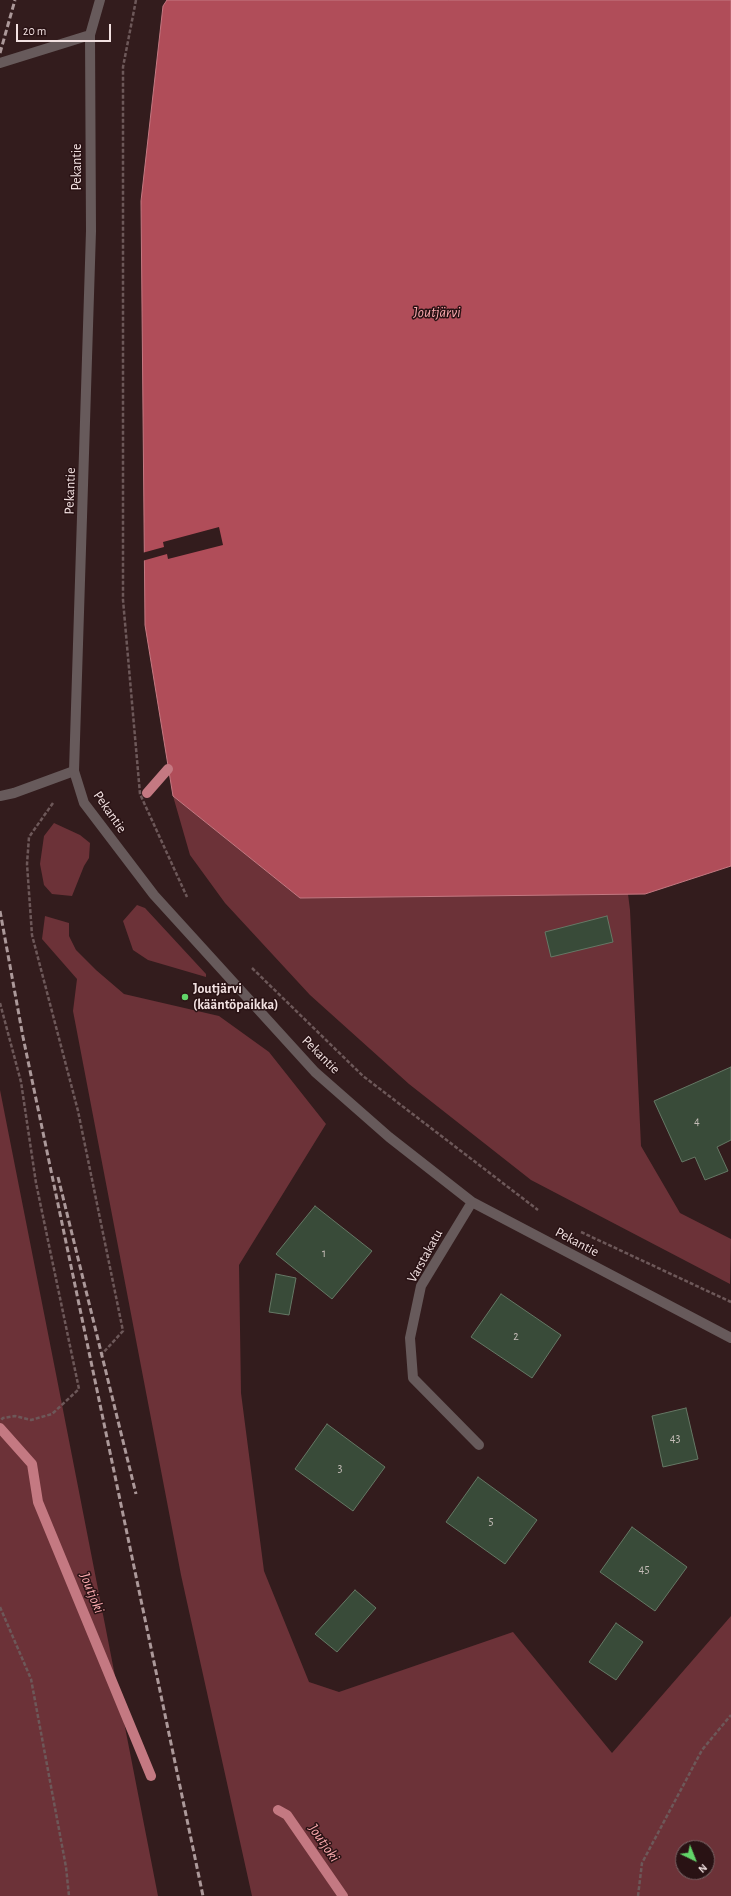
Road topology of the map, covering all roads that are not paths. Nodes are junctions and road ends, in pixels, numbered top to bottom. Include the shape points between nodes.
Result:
1 (100, 0) edge
2 (90, 35) junction
3 (0, 63) edge
4 (74, 771) junction
5 (0, 796) edge
6 (472, 1202) junction
7 (731, 1338) edge
8 (479, 1445) dead end

1 - 2 street, Pekantie
2 - 3 street
2 - 4 street, Pekantie via 92,231
4 - 5 street
4 - 6 street, Pekantie via 84,803 154,894 315,1072 389,1137
6 - 7 street, Pekantie
6 - 8 street, Varstakatu via 421,1286 410,1338 414,1378

